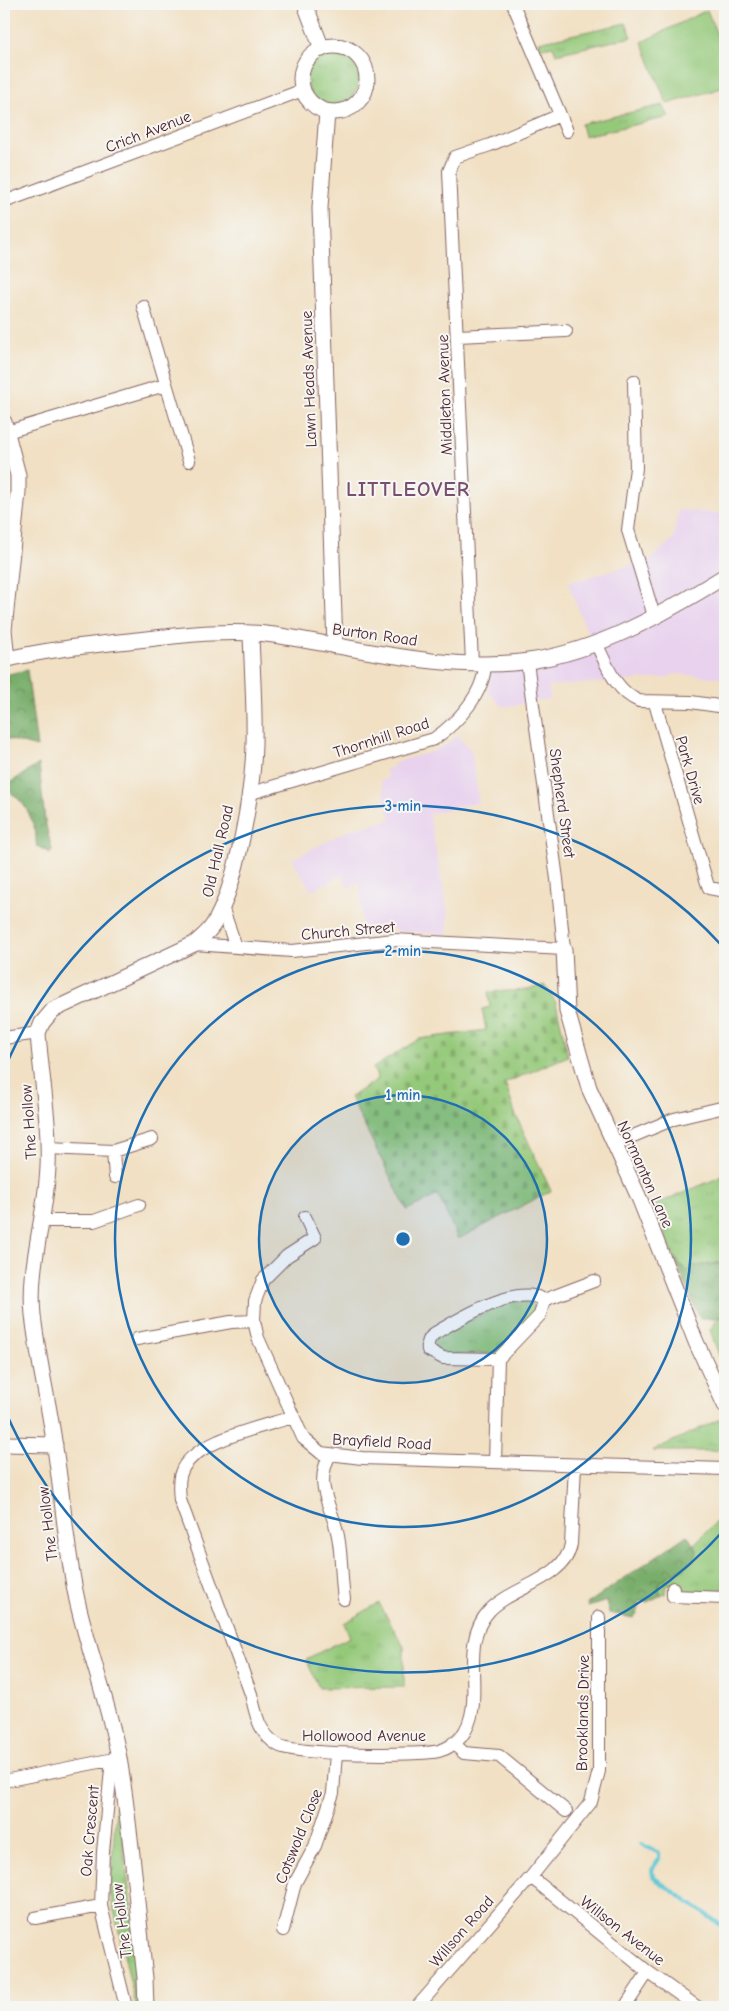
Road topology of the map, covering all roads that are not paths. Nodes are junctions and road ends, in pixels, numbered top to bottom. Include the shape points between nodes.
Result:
1 (305, 4) edge
2 (513, 4) edge
3 (322, 49) junction
4 (303, 90) junction
5 (327, 112) junction
6 (560, 115) junction
7 (567, 131) dead end
8 (4, 202) edge
9 (143, 306) dead end
10 (566, 331) dead end
11 (458, 336) junction
12 (634, 381) dead end
13 (165, 385) junction
14 (5, 427) edge
15 (188, 460) dead end
16 (725, 576) edge
17 (654, 616) junction
18 (251, 633) junction
19 (596, 643) junction
20 (335, 646) junction
21 (5, 660) edge
22 (527, 662) junction
23 (479, 663) junction
24 (655, 703) junction
25 (725, 707) edge
26 (248, 794) junction
27 (725, 891) edge
28 (222, 907) junction
29 (194, 944) junction
30 (236, 947) junction
31 (564, 950) junction
32 (38, 1033) junction
33 (4, 1038) edge
34 (725, 1108) edge
35 (152, 1139) dead end
36 (614, 1144) junction
37 (48, 1148) junction
38 (113, 1151) junction
39 (115, 1177) dead end
40 (139, 1205) dead end
41 (305, 1217) dead end
42 (43, 1221) junction
43 (594, 1281) dead end
44 (544, 1300) junction
45 (254, 1321) junction
46 (138, 1339) dead end
47 (498, 1359) junction
48 (725, 1405) edge
49 (292, 1417) junction
50 (4, 1444) edge
51 (55, 1445) junction
52 (330, 1454) junction
53 (495, 1462) junction
54 (575, 1466) junction
55 (725, 1469) edge
56 (673, 1588) dead end
57 (725, 1598) edge
58 (344, 1599) dead end
59 (599, 1617) dead end
60 (453, 1743) junction
61 (336, 1754) junction
62 (115, 1759) junction
63 (4, 1781) edge
64 (566, 1812) dead end
65 (530, 1877) junction
66 (101, 1906) junction
67 (35, 1918) dead end
68 (283, 1930) dead end
69 (648, 1972) junction
70 (126, 2007) edge
71 (146, 2007) edge
72 (417, 2007) edge
73 (625, 2007) edge
74 (697, 2007) edge

1 - 3 street
2 - 6 street
3 - 4 street via 313,53 305,63
3 - 5 street via 341,47 355,53 363,63 366,78 357,102 345,110
4 - 5 street via 312,104
4 - 8 street, Crich Avenue
5 - 20 street, Lawn Heads Avenue via 320,208
6 - 7 street
6 - 11 street, Middleton Avenue via 455,156 450,166
9 - 13 street
10 - 11 street
11 - 23 street, Middleton Avenue
12 - 17 street via 636,468 628,530
13 - 14 street
13 - 15 street
14 - 21 street via 18,475 18,492 4,630
16 - 17 street, Burton Road
17 - 19 street, Burton Road
18 - 20 street, Burton Road
18 - 21 street, Burton Road via 183,635 109,643
18 - 26 street, Old Hall Road via 254,744
19 - 22 street, Burton Road
19 - 24 street via 611,675 623,690 640,702
20 - 23 street, Burton Road
22 - 23 street, Burton Road
22 - 31 street, Shepherd Street via 558,879
23 - 26 street, Thornhill Road via 482,683 449,729 434,739
24 - 25 street via 690,702
24 - 27 street, Park Drive via 707,883 710,888
26 - 28 street, Old Hall Road via 233,875
28 - 29 street, Old Hall Road via 212,927
28 - 30 street
29 - 30 street, Church Street
29 - 32 street, Old Hall Road via 53,1010
30 - 31 street, Church Street via 292,951 394,940
31 - 36 street, Normanton Lane via 566,1000 572,1029 589,1088
32 - 33 street
32 - 37 street, The Hollow
34 - 36 street via 674,1119
35 - 38 street
36 - 48 street, Normanton Lane
37 - 38 street
37 - 42 street, The Hollow
38 - 39 street
40 - 42 street via 94,1221
41 - 45 street, Brayfield Road via 315,1238 287,1256 263,1280 255,1301
42 - 51 street, The Hollow via 31,1287
43 - 44 street
44 - 47 street via 540,1315
44 - 47 street via 521,1295 483,1307 435,1333 427,1344 428,1350 443,1358
45 - 46 street via 231,1322
45 - 49 street, Brayfield Road via 258,1338
47 - 53 street
49 - 52 street, Brayfield Road via 310,1445 321,1453
49 - 61 street, Hollowood Avenue via 193,1454 180,1473 180,1500 251,1694 261,1730 276,1744 290,1751
50 - 51 street
51 - 62 street, The Hollow via 70,1566 112,1722
52 - 53 street, Brayfield Road
52 - 58 street via 323,1469 323,1491 339,1538
53 - 54 street, Brayfield Road
54 - 55 street, Brayfield Road
54 - 60 street via 568,1556 559,1566 501,1601 480,1622 474,1644 471,1716 465,1731
56 - 57 street via 673,1596
59 - 65 street, Brooklands Drive via 599,1759 594,1794 587,1810
60 - 61 street, Hollowood Avenue via 432,1752
60 - 64 street via 464,1754 499,1756
61 - 68 street, Cotswold Close via 334,1793 315,1846 295,1883
62 - 63 street
62 - 66 street, Oak Crescent via 102,1852
62 - 71 street, The Hollow via 145,1978
65 - 69 street, Willson Avenue
65 - 72 street, Willson Road
66 - 67 street
66 - 70 street, Oak Crescent
69 - 73 street
69 - 74 street, Willson Avenue

